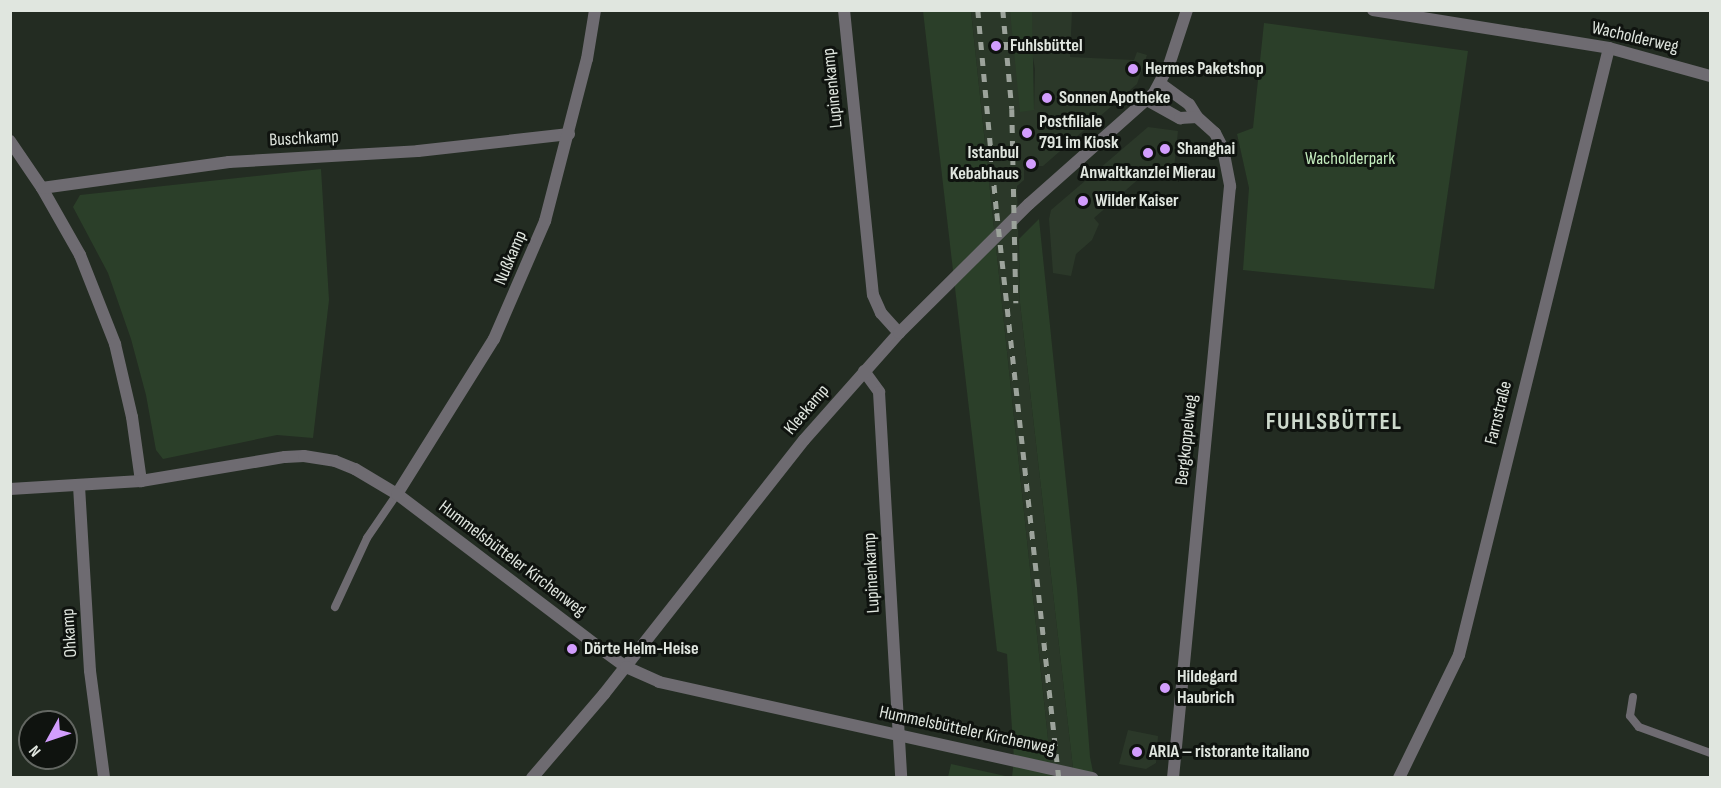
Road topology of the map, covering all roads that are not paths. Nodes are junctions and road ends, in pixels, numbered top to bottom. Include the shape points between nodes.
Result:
1 (595, 10) edge
2 (844, 10) edge
3 (1187, 10) edge
4 (1373, 10) edge
5 (1609, 48) junction
6 (1710, 76) edge
7 (1161, 84) junction
8 (1148, 100) junction
9 (1197, 117) junction
10 (569, 134) junction
11 (10, 141) edge
12 (42, 188) junction
13 (899, 333) junction
14 (864, 371) junction
15 (141, 481) junction
16 (79, 486) junction
17 (10, 489) edge
18 (397, 494) junction
19 (335, 607) dead end
20 (626, 667) junction
21 (1633, 698) dead end
22 (900, 734) junction
23 (1710, 753) edge
24 (104, 777) edge
25 (532, 777) edge
26 (901, 777) edge
27 (1092, 777) edge
28 (1173, 777) edge
29 (1399, 777) edge

1 - 10 street, Nußkamp
2 - 13 street, Lupinenkamp via 873,295 881,314
3 - 7 street
4 - 5 street, Wacholderweg
5 - 6 street, Wacholderweg
5 - 29 street, Farnstraße via 1459,655
7 - 8 street
7 - 9 street, Bergkoppelweg via 1189,104
8 - 9 street via 1180,118
8 - 13 street, Kleekamp via 1029,204
9 - 28 street, Bergkoppelweg via 1210,126 1219,141 1230,186
10 - 12 street, Buschkamp via 418,151 229,162
10 - 18 street, Nußkamp via 545,221 513,300 494,339
11 - 12 street
12 - 15 street via 80,255 115,344 132,417
13 - 14 street, Kleekamp
14 - 20 street, Kleekamp via 804,440
14 - 22 street, Lupinenkamp via 879,392
15 - 16 street, Hummelsbütteler Kirchenweg
15 - 18 street, Hummelsbütteler Kirchenweg via 304,456 355,469
16 - 17 street, Hummelsbütteler Kirchenweg
16 - 24 street, Ohkamp via 90,671
18 - 19 lane via 367,538
18 - 20 street, Hummelsbütteler Kirchenweg
20 - 22 street, Hummelsbütteler Kirchenweg via 659,682
20 - 25 street, Kleekamp
21 - 23 lane via 1630,716 1639,727
22 - 26 street, Lupinenkamp
22 - 27 street, Hummelsbütteler Kirchenweg

